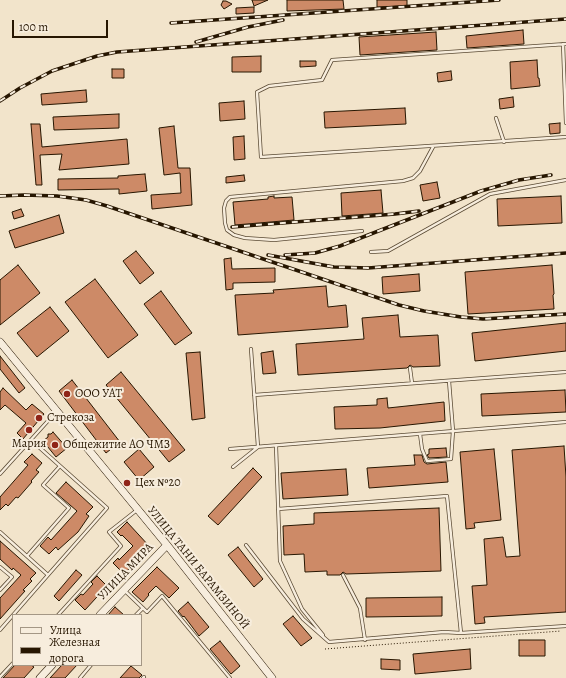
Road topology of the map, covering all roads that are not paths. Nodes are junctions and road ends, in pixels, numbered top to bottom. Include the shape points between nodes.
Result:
1 (564, 44) edge
2 (496, 118) dead end
3 (566, 123) edge
4 (566, 137) edge
5 (504, 142) junction
6 (433, 146) junction
7 (566, 180) edge
8 (362, 231) dead end
9 (371, 252) dead end
10 (0, 342) edge
11 (251, 350) dead end
12 (410, 368) dead end
13 (566, 372) edge
14 (449, 381) junction
15 (412, 383) junction
16 (254, 395) junction
17 (57, 410) junction
18 (566, 422) edge
19 (453, 431) junction
20 (420, 434) junction
21 (31, 440) junction
22 (276, 446) junction
23 (258, 447) junction
24 (230, 449) dead end
25 (60, 466) junction
26 (233, 467) dead end
27 (0, 474) edge
28 (138, 509) junction
29 (278, 509) junction
30 (0, 532) edge
31 (167, 545) junction
32 (246, 545) dead end
33 (27, 556) junction
34 (0, 567) edge
35 (48, 575) junction
36 (343, 575) dead end
37 (0, 590) edge
38 (124, 590) junction
39 (142, 608) junction
40 (14, 614) edge
41 (59, 614) edge
42 (101, 614) edge
43 (137, 614) edge
44 (12, 616) edge
45 (566, 626) edge
46 (0, 630) edge
47 (461, 633) junction
48 (365, 640) junction
49 (328, 642) junction
50 (12, 664) edge
51 (51, 666) edge
52 (90, 666) edge
53 (0, 677) edge
54 (40, 678) edge
55 (80, 678) edge
56 (230, 678) edge
57 (272, 678) edge

1 - 3 lane
1 - 6 lane via 332,60 322,80 269,86 257,92 261,157
2 - 5 lane
4 - 5 lane
5 - 6 lane
6 - 8 lane via 420,172 413,178 403,181 230,197 224,208 227,230 245,238 274,240
7 - 9 lane via 490,194 388,251
10 - 17 street, УЛИЦА ТАНИ БАРАМЗИНОЙ
11 - 16 lane
12 - 15 lane
13 - 14 lane
14 - 15 lane
14 - 19 lane
15 - 16 lane
16 - 23 lane
17 - 21 lane
17 - 28 street, УЛИЦА ТАНИ БАРАМЗИНОЙ
18 - 19 lane
19 - 20 lane
19 - 20 lane via 451,459 427,461
20 - 22 lane
21 - 25 lane
21 - 27 lane
22 - 23 lane
22 - 29 lane
23 - 24 lane
23 - 26 lane
25 - 33 lane via 43,485 69,508
25 - 35 lane via 108,508
28 - 31 street, УЛИЦА ТАНИ БАРАМЗИНОЙ
28 - 41 lane via 109,532 121,546
29 - 47 lane via 447,496
29 - 49 lane via 280,561 302,609
30 - 33 lane
31 - 38 street, УЛИЦА МИРА
31 - 57 street, УЛИЦА ТАНИ БАРАМЗИНОЙ
32 - 49 lane via 303,619
33 - 35 lane
34 - 37 lane via 12,577
35 - 40 lane
36 - 48 lane via 360,608
38 - 39 lane
38 - 42 street, УЛИЦА МИРА
39 - 43 lane
39 - 56 lane via 147,612 162,596
44 - 46 lane
45 - 47 lane
47 - 48 lane via 444,632
48 - 49 lane
50 - 53 lane
51 - 54 street
52 - 55 lane

